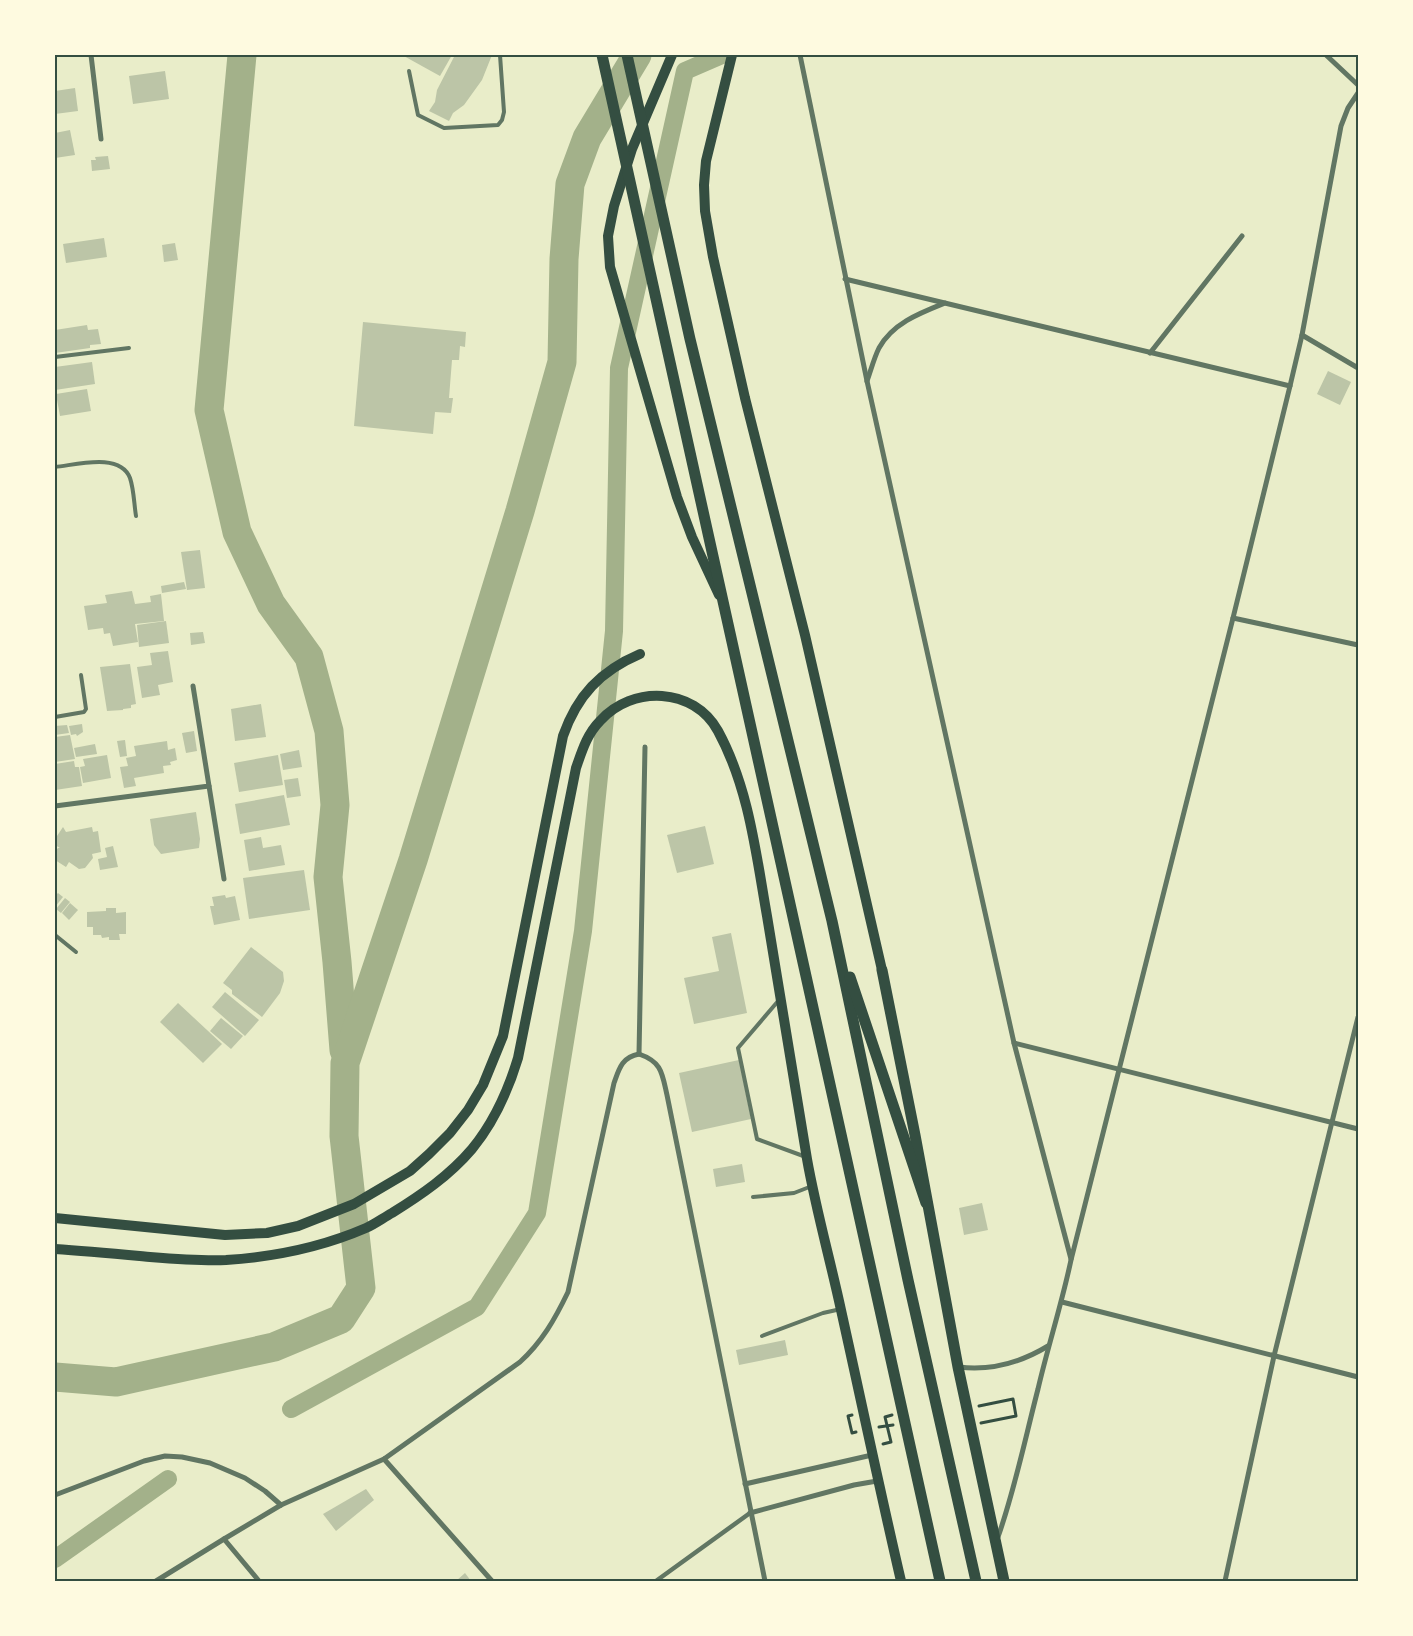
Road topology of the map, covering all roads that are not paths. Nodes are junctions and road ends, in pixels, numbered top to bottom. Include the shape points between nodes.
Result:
1 (91, 55) edge
2 (500, 55) edge
3 (602, 55) edge
4 (627, 55) edge
5 (672, 55) edge
6 (732, 55) edge
7 (800, 55) edge
8 (1326, 55) edge
9 (409, 71) dead end
10 (1358, 85) edge
11 (1358, 93) edge
12 (101, 139) dead end
13 (1242, 236) dead end
14 (845, 279) junction
15 (945, 303) junction
16 (1302, 335) junction
17 (129, 348) dead end
18 (1150, 353) junction
19 (55, 357) edge
20 (1358, 368) edge
21 (867, 382) junction
22 (1290, 386) junction
23 (55, 467) edge
24 (136, 516) dead end
25 (726, 610) junction
26 (1233, 618) junction
27 (1358, 645) edge
28 (640, 654) dead end
29 (81, 675) dead end
30 (193, 686) dead end
31 (55, 717) edge
32 (645, 746) dead end
33 (209, 786) junction
34 (55, 806) edge
35 (224, 879) dead end
36 (832, 921) junction
37 (55, 935) edge
38 (876, 950) dead end
39 (76, 952) dead end
40 (882, 970) junction
41 (781, 998) junction
42 (1358, 1017) edge
43 (1014, 1043) junction
44 (639, 1054) junction
45 (1119, 1069) junction
46 (1332, 1122) junction
47 (1358, 1129) edge
48 (807, 1157) junction
49 (812, 1186) junction
50 (753, 1197) dead end
51 (926, 1203) junction
52 (55, 1218) edge
53 (55, 1249) edge
54 (1071, 1260) junction
55 (1062, 1302) junction
56 (841, 1310) junction
57 (762, 1336) dead end
58 (1048, 1346) junction
59 (1274, 1356) junction
60 (958, 1367) junction
61 (1358, 1377) edge
62 (872, 1455) junction
63 (384, 1459) junction
64 (877, 1482) junction
65 (745, 1484) junction
66 (55, 1495) edge
67 (281, 1505) junction
68 (750, 1513) junction
69 (224, 1538) junction
70 (996, 1542) junction
71 (156, 1581) edge
72 (259, 1581) edge
73 (492, 1581) edge
74 (656, 1581) edge
75 (765, 1581) edge
76 (901, 1581) edge
77 (940, 1581) edge
78 (976, 1581) edge
79 (1004, 1581) edge
80 (1225, 1581) edge

1 - 12 street
2 - 9 lane via 504,112 498,124 444,128 418,116
3 - 25 main road
4 - 36 main road via 690,339
5 - 25 main road via 632,149 614,206 608,236 610,268 677,497 692,538
6 - 40 main road via 706,161 705,211 745,398 805,635
7 - 14 street
8 - 10 street
11 - 16 street via 1341,126
13 - 18 street
14 - 15 street
14 - 21 street
15 - 18 street
15 - 21 street via 896,327 880,348
16 - 20 street
16 - 22 street
17 - 19 lane
18 - 22 street
21 - 43 street
22 - 26 street
23 - 24 lane via 108,461 121,466 129,477
25 - 77 main road
26 - 27 street
26 - 45 street
28 - 52 main road via 599,678 577,704 562,736 499,1044 483,1085 450,1134 410,1171 354,1204 298,1226 267,1233 225,1235
29 - 31 lane via 84,712
30 - 33 street
32 - 44 street
33 - 34 street
33 - 35 street
36 - 51 main road
36 - 78 main road
37 - 39 lane
38 - 40 main road
40 - 51 main road
41 - 48 main road
41 - 48 lane via 738,1048 757,1139
41 - 53 main road via 749,815 727,749 710,719 695,706 674,697 644,696 601,719 587,738 576,768 518,1058 510,1084 471,1150 446,1176 367,1228 309,1247 267,1256 225,1260 176,1259
42 - 46 street
43 - 45 street
43 - 54 street
44 - 63 street via 622,1063 614,1084 568,1292 555,1319 540,1342 520,1362
44 - 65 street via 657,1065 664,1083
45 - 46 street
45 - 54 street
46 - 47 street
46 - 59 street
48 - 49 main road
49 - 50 lane via 794,1193
49 - 56 main road
51 - 60 main road
54 - 55 street
55 - 58 street
55 - 59 street
56 - 57 lane via 823,1313
56 - 62 main road
58 - 60 street via 1005,1365 974,1369
58 - 70 street via 1011,1496
59 - 61 street
59 - 80 street
60 - 70 main road
62 - 64 main road
62 - 65 street
63 - 67 street
63 - 73 street
64 - 68 street via 854,1485
64 - 76 main road
65 - 68 street
66 - 67 street via 165,1456 210,1463 245,1478
67 - 69 street
68 - 74 street
68 - 75 street
69 - 71 street
69 - 72 street
70 - 79 main road

